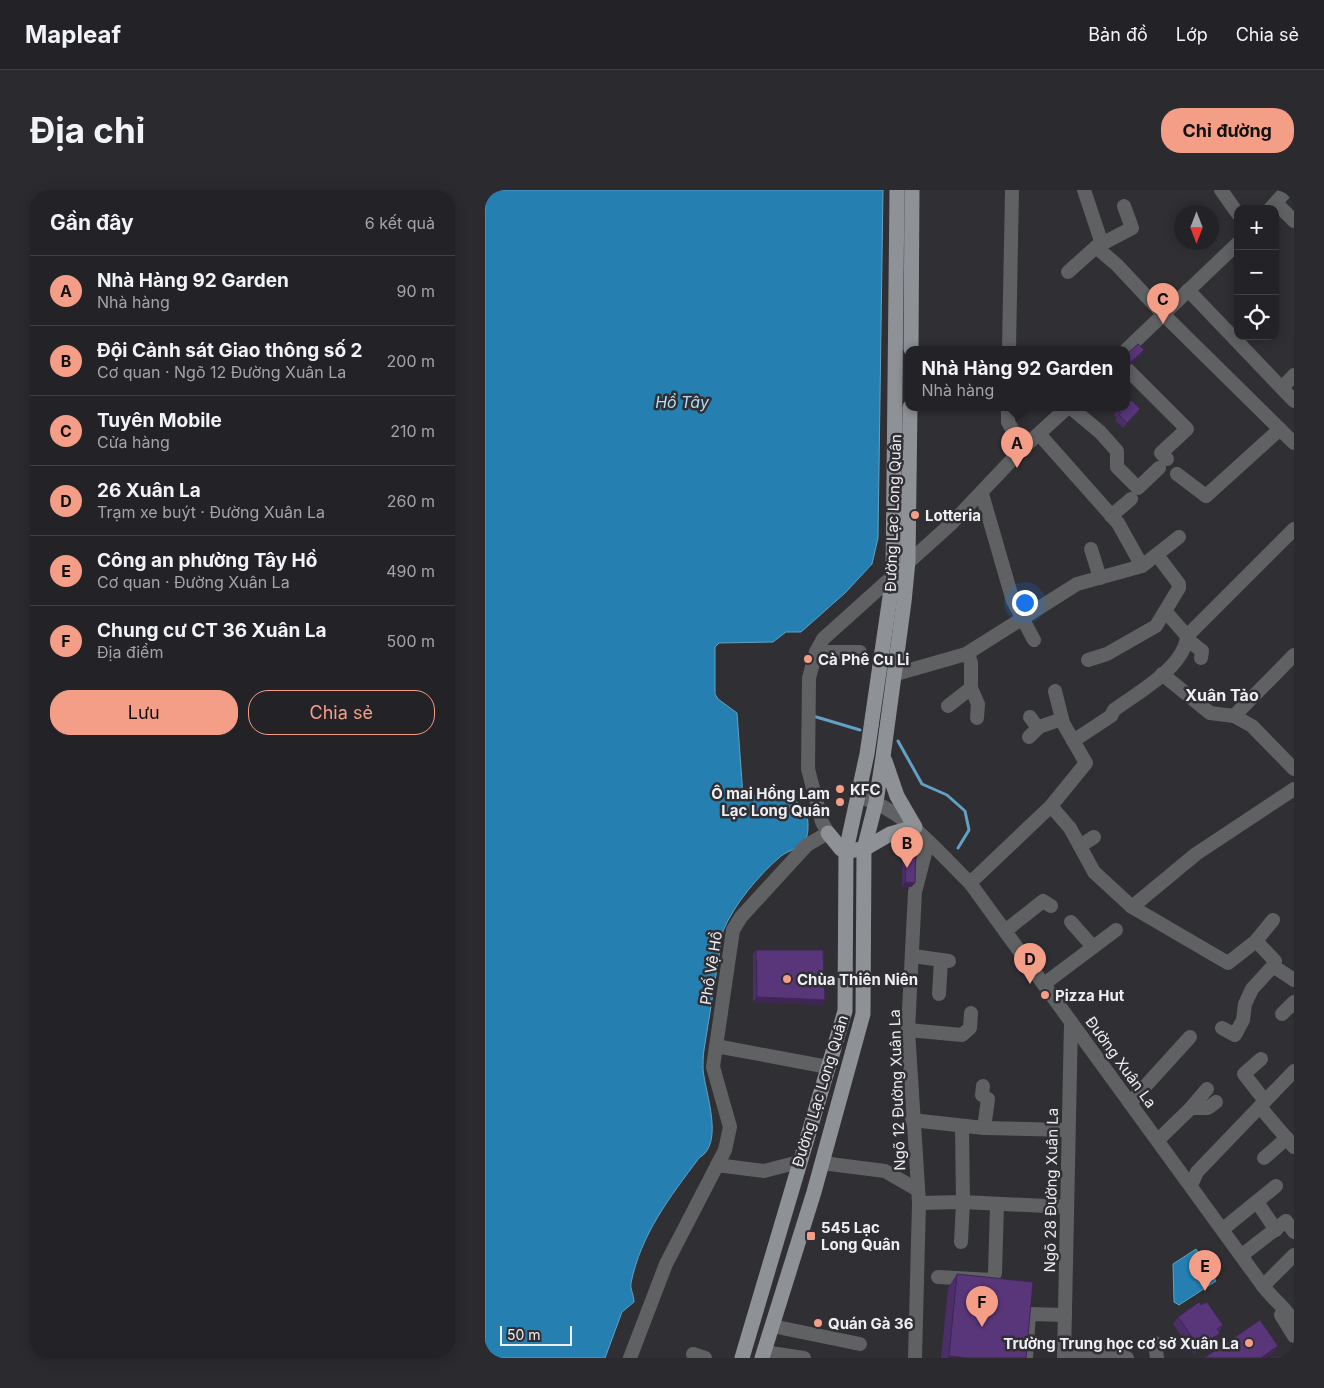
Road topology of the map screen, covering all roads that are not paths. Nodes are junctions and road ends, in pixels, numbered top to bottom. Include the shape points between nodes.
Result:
1 (897, 190) edge
2 (912, 190) edge
3 (1012, 190) edge
4 (1084, 190) edge
5 (1221, 190) edge
6 (1287, 190) edge
7 (1274, 205) edge
8 (1125, 206) dead end
9 (1234, 208) edge
10 (1279, 210) edge
11 (1294, 221) edge
12 (1099, 245) junction
13 (1234, 246) edge
14 (1068, 272) dead end
15 (1188, 290) junction
16 (1163, 314) junction
17 (911, 346) edge
18 (1009, 346) edge
19 (1130, 346) edge
20 (1130, 372) edge
21 (1294, 375) edge
22 (1282, 388) junction
23 (1294, 401) edge
24 (910, 411) edge
25 (1007, 411) edge
26 (1065, 411) edge
27 (1074, 411) edge
28 (1280, 429) junction
29 (1039, 434) junction
30 (1294, 443) edge
31 (1023, 448) junction
32 (1177, 474) dead end
33 (982, 494) junction
34 (1131, 499) dead end
35 (1111, 516) junction
36 (1294, 529) edge
37 (1179, 538) dead end
38 (1091, 549) dead end
39 (1157, 555) junction
40 (908, 561) junction
41 (1142, 566) junction
42 (893, 576) junction
43 (1100, 578) junction
44 (1167, 612) junction
45 (1023, 618) junction
46 (1187, 638) junction
47 (1034, 640) dead end
48 (816, 652) junction
49 (860, 652) dead end
50 (968, 653) junction
51 (1294, 655) edge
52 (1201, 658) dead end
53 (1088, 660) dead end
54 (896, 674) junction
55 (1162, 674) junction
56 (971, 688) junction
57 (1055, 691) dead end
58 (948, 706) dead end
59 (1233, 716) junction
60 (977, 718) dead end
61 (1062, 719) junction
62 (1032, 727) dead end
63 (1073, 742) junction
64 (883, 757) junction
65 (1294, 769) edge
66 (1294, 789) edge
67 (859, 797) junction
68 (876, 802) junction
69 (1051, 806) junction
70 (915, 827) junction
71 (828, 833) junction
72 (1094, 837) dead end
73 (928, 842) junction
74 (1080, 846) junction
75 (864, 849) junction
76 (846, 851) junction
77 (969, 883) junction
78 (1051, 906) dead end
79 (1132, 907) junction
80 (1273, 920) dead end
81 (1071, 922) dead end
82 (1115, 930) dead end
83 (1005, 931) junction
84 (1256, 941) junction
85 (1093, 947) junction
86 (913, 956) junction
87 (1273, 966) junction
88 (1294, 980) edge
89 (1044, 984) junction
90 (939, 994) dead end
91 (1294, 1002) edge
92 (971, 1013) dead end
93 (1282, 1014) dead end
94 (1071, 1022) junction
95 (1222, 1028) dead end
96 (908, 1030) junction
97 (1190, 1037) dead end
98 (716, 1046) junction
99 (1261, 1059) dead end
100 (828, 1066) junction
101 (1294, 1071) edge
102 (983, 1086) dead end
103 (1207, 1089) dead end
104 (1130, 1102) junction
105 (1216, 1102) dead end
106 (1263, 1104) junction
107 (1191, 1108) junction
108 (912, 1120) junction
109 (962, 1127) junction
110 (984, 1128) junction
111 (1068, 1130) junction
112 (1158, 1140) junction
113 (1290, 1143) edge
114 (1264, 1158) dead end
115 (799, 1162) junction
116 (822, 1163) junction
117 (717, 1165) junction
118 (1191, 1185) junction
119 (1276, 1186) dead end
120 (917, 1196) junction
121 (963, 1202) junction
122 (1257, 1202) junction
123 (997, 1205) junction
124 (1067, 1207) junction
125 (1223, 1230) junction
126 (1276, 1230) junction
127 (1293, 1232) edge
128 (961, 1242) dead end
129 (1242, 1255) junction
130 (1294, 1255) edge
131 (938, 1278) dead end
132 (1263, 1286) junction
133 (1277, 1303) junction
134 (1065, 1315) junction
135 (1294, 1321) edge
136 (772, 1326) junction
137 (1294, 1336) edge
138 (860, 1344) dead end
139 (1155, 1344) dead end
140 (763, 1355) edge
141 (1064, 1355) edge
142 (630, 1358) edge
143 (742, 1358) edge
144 (804, 1358) edge
145 (915, 1358) edge
146 (1026, 1358) edge
147 (1127, 1358) edge
148 (1157, 1358) edge

1 - 42 main road, Đường Lạc Long Quân
2 - 17 main road
3 - 18 street
4 - 12 street
5 - 9 street
6 - 7 street
8 - 12 street via 1132,228
10 - 11 street
12 - 14 street
12 - 16 street
13 - 15 street
15 - 16 street
15 - 22 street
16 - 19 street
16 - 28 street
20 - 27 street via 1187,429 1161,453 1163,464 1139,488 1117,468 1117,451
21 - 22 street
22 - 23 street
24 - 40 main road, Đường Lạc Long Quân
25 - 31 street via 1008,422
26 - 29 street
28 - 30 street
28 - 32 street via 1206,496
29 - 31 street
29 - 35 street
31 - 33 street
33 - 40 street via 954,528
33 - 45 street via 1013,601
34 - 35 street
35 - 41 street
36 - 46 street
37 - 39 street
38 - 43 street
39 - 41 street
39 - 44 street via 1179,584 1178,593
40 - 42 street
40 - 54 main road, Đường Lạc Long Quân
41 - 43 street
42 - 48 street via 823,639
42 - 67 main road, Đường Lạc Long Quân
43 - 45 street via 1077,584
44 - 46 street
44 - 53 street via 1156,626 1107,654
45 - 47 street
45 - 50 street
46 - 52 street via 1202,651
46 - 55 street via 1179,658
48 - 49 street
48 - 71 street via 809,678 808,769
50 - 54 street
50 - 56 street
51 - 59 street
54 - 64 main road, Đường Lạc Long Quân
55 - 59 street via 1211,713
55 - 63 street
56 - 58 street
56 - 60 street via 978,704
57 - 61 street
59 - 65 street via 1252,726
61 - 62 street
61 - 63 street
63 - 69 street via 1086,763
64 - 68 main road, Đường Lạc Long Quân
64 - 70 main road via 897,796
66 - 79 street via 1196,854
67 - 68 street, Đường Xuân La
67 - 76 main road, Đường Lạc Long Quân
68 - 70 street, Đường Xuân La
68 - 75 main road, Đường Lạc Long Quân
69 - 74 street
69 - 77 street
70 - 73 street, Đường Xuân La
70 - 75 main road via 889,834
71 - 76 main road
71 - 98 street, Phố Vệ Hồ via 807,845 736,923 731,937
72 - 74 street
73 - 77 street, Đường Xuân La
73 - 86 street, Ngõ 12 Đường Xuân La via 915,892
74 - 79 street via 1094,872
75 - 76 main road
75 - 116 main road, Đường Lạc Long Quân via 863,1014
76 - 100 main road, Đường Lạc Long Quân via 845,1010
77 - 83 street, Đường Xuân La
78 - 83 street via 1043,901
79 - 84 street via 1228,963
80 - 84 street
81 - 85 street
82 - 85 street
83 - 89 street, Đường Xuân La
84 - 87 street via 1273,956
85 - 89 street
86 - 90 street via 945,960
86 - 96 street, Ngõ 12 Đường Xuân La
87 - 88 street
87 - 95 street via 1252,988 1235,1035
89 - 94 street, Đường Xuân La
91 - 93 street
92 - 96 street via 970,1028 963,1035
94 - 104 street, Đường Xuân La
94 - 111 street, Ngõ 28 Đường Xuân La
96 - 108 street, Ngõ 12 Đường Xuân La
97 - 104 street
98 - 100 street
98 - 117 street, Phố Vệ Hồ via 714,1076 730,1127 725,1150
99 - 106 street via 1244,1074
100 - 115 main road, Đường Lạc Long Quân
101 - 106 street
102 - 110 street via 982,1095 988,1099
103 - 107 street
104 - 112 street, Đường Xuân La
105 - 107 street via 1208,1108
106 - 113 street
106 - 118 street via 1197,1172
107 - 112 street
108 - 109 street
108 - 120 street, Ngõ 12 Đường Xuân La
109 - 110 street
109 - 121 street
110 - 111 street
111 - 124 street, Ngõ 28 Đường Xuân La
112 - 118 street, Đường Xuân La
113 - 114 street
115 - 117 street via 764,1171
115 - 143 main road, Đường Lạc Long Quân
116 - 120 street via 885,1171
116 - 136 main road, Đường Lạc Long Quân
117 - 142 street, Phố Vệ Hồ via 666,1264
118 - 125 street, Đường Xuân La
119 - 122 street
120 - 121 street
120 - 145 street, Ngõ 12 Đường Xuân La
121 - 123 street
121 - 128 street
122 - 125 street
122 - 126 street
123 - 124 street
123 - 131 street via 993,1280
124 - 134 street, Ngõ 28 Đường Xuân La
125 - 129 street, Đường Xuân La
126 - 127 street via 1286,1221
126 - 129 street
129 - 132 street, Đường Xuân La
130 - 132 street
132 - 133 street, Đường Xuân La
133 - 135 street, Đường Xuân La
133 - 137 street, Đường Xuân La
134 - 141 street, Ngõ 28 Đường Xuân La
134 - 146 street via 1029,1314
136 - 138 street
136 - 140 main road, Đường Lạc Long Quân
139 - 148 street
140 - 144 street
141 - 147 street via 1115,1352

